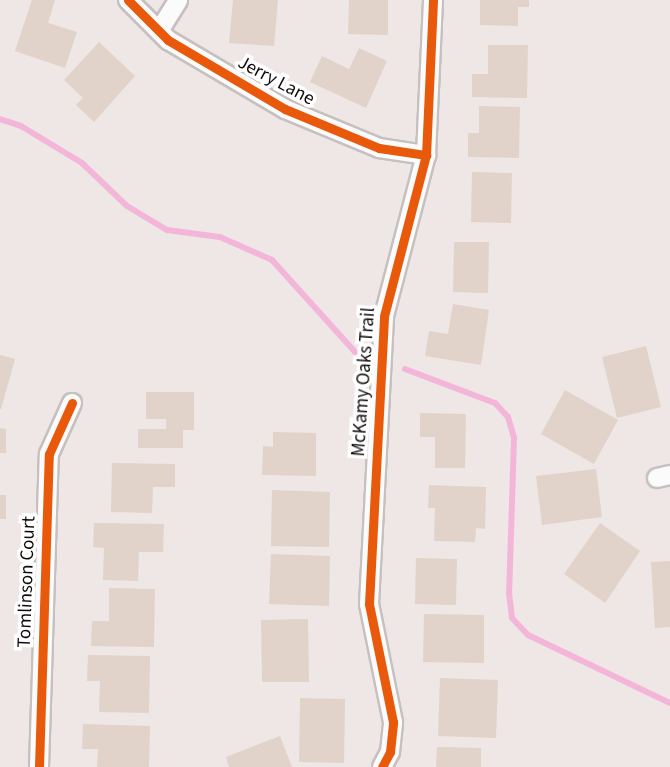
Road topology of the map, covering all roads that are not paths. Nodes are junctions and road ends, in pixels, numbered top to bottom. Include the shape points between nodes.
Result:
1 (128, 0) edge
2 (178, 0) edge
3 (433, 0) edge
4 (159, 31) junction
5 (426, 155) junction
6 (72, 403) dead end
7 (39, 767) edge
8 (382, 767) edge

1 - 4 street, Jerry Lane
2 - 4 street
3 - 5 street, McKamy Oaks Trail
4 - 5 street, Jerry Lane via 285,109 379,148
5 - 8 street, McKamy Oaks Trail via 384,316 369,604 393,722 390,752
6 - 7 street, Tomlinson Court via 49,454

